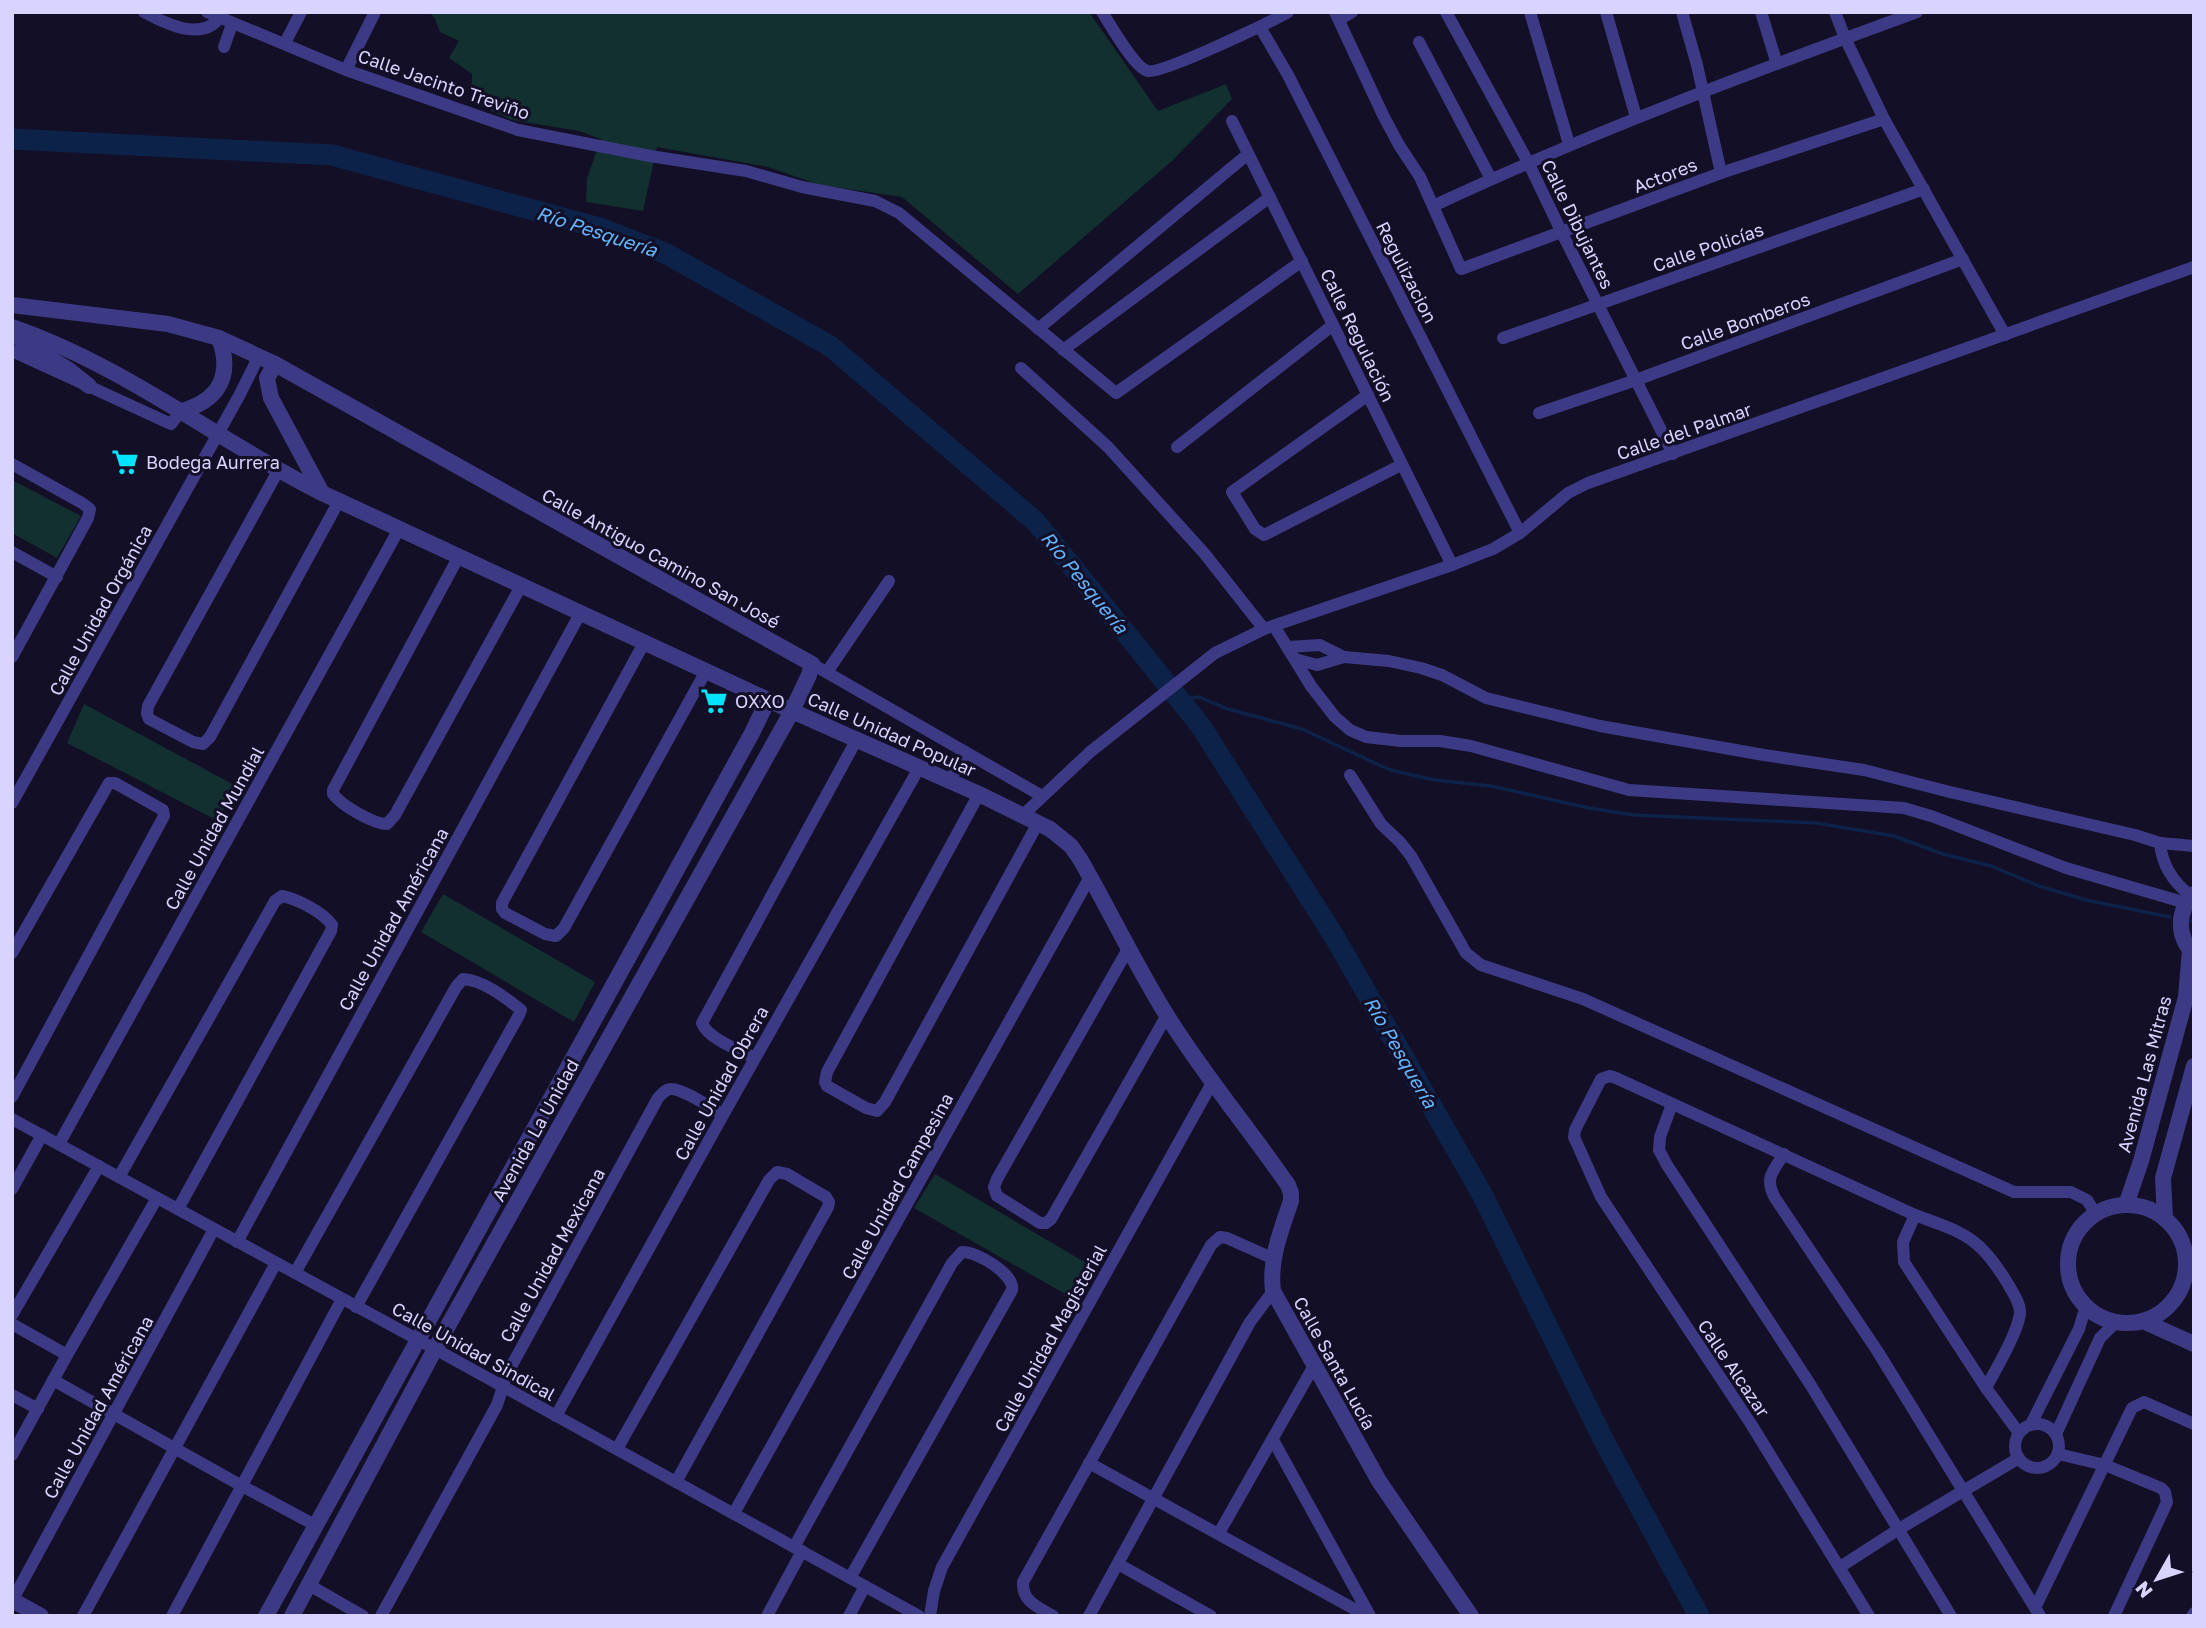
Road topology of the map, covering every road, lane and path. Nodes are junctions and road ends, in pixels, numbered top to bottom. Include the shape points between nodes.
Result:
1 (144, 12) edge
2 (207, 12) edge
3 (301, 12) edge
4 (374, 12) edge
5 (1102, 12) edge
6 (1352, 12) edge
7 (1446, 12) edge
8 (1530, 12) edge
9 (1606, 12) edge
10 (1682, 12) edge
11 (1762, 12) edge
12 (1835, 12) edge
13 (1917, 12) edge
14 (1281, 14) edge
15 (1337, 16) edge
16 (225, 18) edge
17 (1260, 27) junction
18 (1844, 38) junction
19 (1419, 42) dead end
20 (285, 43) junction
21 (224, 47) dead end
22 (1777, 64) junction
23 (346, 70) junction
24 (1702, 93) junction
25 (1636, 117) junction
26 (1884, 119) junction
27 (1233, 121) dead end
28 (1569, 144) junction
29 (1248, 154) junction
30 (1528, 162) junction
31 (1721, 173) junction
32 (1491, 179) junction
33 (1924, 189) junction
34 (1270, 197) junction
35 (1433, 206) junction
36 (1562, 233) junction
37 (1963, 259) junction
38 (1302, 261) junction
39 (2194, 267) edge
40 (1597, 303) junction
41 (12, 305) edge
42 (1334, 325) junction
43 (12, 327) edge
44 (1038, 329) junction
45 (2006, 335) junction
46 (12, 336) edge
47 (219, 338) junction
48 (1503, 338) dead end
49 (1063, 350) junction
50 (12, 351) edge
51 (259, 356) junction
52 (275, 364) junction
53 (1021, 368) dead end
54 (1636, 380) junction
55 (89, 386) junction
56 (1368, 395) junction
57 (181, 411) junction
58 (1539, 414) dead end
59 (218, 435) junction
60 (1177, 447) dead end
61 (1673, 454) junction
62 (12, 464) edge
63 (1401, 465) junction
64 (278, 471) junction
65 (322, 493) junction
66 (339, 501) junction
67 (399, 529) junction
68 (1520, 533) junction
69 (12, 552) edge
70 (459, 556) junction
71 (1452, 565) junction
72 (57, 577) junction
73 (890, 581) dead end
74 (521, 586) junction
75 (580, 614) junction
76 (1269, 627) junction
77 (18, 635) edge
78 (644, 643) junction
79 (1288, 647) junction
80 (12, 657) edge
81 (1344, 657) junction
82 (1295, 659) junction
83 (812, 664) junction
84 (706, 671) junction
85 (828, 672) junction
86 (768, 699) junction
87 (792, 711) junction
88 (857, 740) junction
89 (965, 752) junction
90 (919, 768) junction
91 (1350, 775) dead end
92 (950, 781) junction
93 (979, 794) junction
94 (1042, 796) junction
95 (12, 803) edge
96 (1023, 816) junction
97 (1038, 823) junction
98 (2160, 843) junction
99 (2194, 846) edge
100 (1090, 877) junction
101 (2190, 897) edge
102 (1128, 949) junction
103 (2192, 952) edge
104 (12, 953) edge
105 (1167, 1016) junction
106 (755, 1058) junction
107 (2194, 1066) edge
108 (1212, 1083) junction
109 (12, 1097) edge
110 (1672, 1104) junction
111 (723, 1115) junction
112 (12, 1118) edge
113 (42, 1135) junction
114 (60, 1144) junction
115 (1784, 1154) junction
116 (99, 1166) junction
117 (119, 1177) junction
118 (12, 1188) edge
119 (157, 1198) junction
120 (2126, 1205) junction
121 (178, 1209) junction
122 (2096, 1214) junction
123 (1915, 1215) junction
124 (2165, 1219) junction
125 (215, 1229) junction
126 (237, 1242) junction
127 (2188, 1248) edge
128 (1272, 1258) junction
129 (276, 1263) junction
130 (295, 1273) junction
131 (1273, 1291) junction
132 (342, 1299) junction
133 (2086, 1306) junction
134 (356, 1307) junction
135 (12, 1315) edge
136 (2143, 1321) junction
137 (2116, 1322) junction
138 (12, 1324) edge
139 (2079, 1329) junction
140 (2100, 1338) junction
141 (417, 1340) junction
142 (2194, 1344) edge
143 (435, 1349) junction
144 (67, 1354) junction
145 (1315, 1364) junction
146 (53, 1380) junction
147 (503, 1388) junction
148 (1986, 1388) junction
149 (12, 1395) edge
150 (38, 1409) junction
151 (114, 1415) junction
152 (556, 1416) junction
153 (2031, 1424) junction
154 (2194, 1424) edge
155 (2020, 1433) junction
156 (2056, 1434) junction
157 (1273, 1440) junction
158 (175, 1449) junction
159 (617, 1449) junction
160 (2058, 1454) junction
161 (12, 1455) edge
162 (2019, 1458) junction
163 (1089, 1463) junction
164 (2105, 1465) junction
165 (676, 1482) junction
166 (242, 1486) junction
167 (1964, 1490) junction
168 (1155, 1498) junction
169 (734, 1513) junction
170 (315, 1525) junction
171 (1899, 1529) junction
172 (1219, 1533) junction
173 (798, 1549) junction
174 (1118, 1564) junction
175 (1840, 1567) junction
176 (850, 1577) junction
177 (309, 1586) junction
178 (865, 1586) junction
179 (12, 1600) edge
180 (2037, 1612) edge
181 (41, 1616) edge
182 (83, 1616) edge
183 (172, 1616) edge
184 (266, 1616) edge
185 (292, 1616) edge
186 (363, 1616) edge
187 (381, 1616) edge
188 (767, 1616) edge
189 (849, 1616) edge
190 (919, 1616) edge
191 (930, 1616) edge
192 (1053, 1616) edge
193 (1089, 1616) edge
194 (1211, 1616) edge
195 (1368, 1616) edge
196 (1471, 1616) edge
197 (1869, 1616) edge
198 (1951, 1616) edge
199 (2114, 1616) edge

1 - 16 street via 185,29 201,30
2 - 16 street, Calle Jacinto Treviño
3 - 20 street
4 - 23 street
5 - 17 street via 1134,60 1149,72
6 - 15 street
7 - 30 street, Calle Dibujantes
8 - 28 street
9 - 25 street
10 - 24 street
11 - 22 street
12 - 18 street
13 - 18 street
14 - 17 street
15 - 35 street via 1383,115
16 - 20 street, Calle Jacinto Treviño
16 - 21 street
17 - 68 street, Regulizacion
18 - 22 street
18 - 26 street
19 - 32 street
20 - 23 street, Calle Jacinto Treviño
22 - 24 street
23 - 44 street, Calle Jacinto Treviño via 517,130 746,171 875,201 899,213
24 - 25 street
24 - 31 street
25 - 28 street
26 - 31 street, Actores
26 - 33 street
27 - 29 street, Calle Regulación
28 - 30 street
29 - 34 street, Calle Regulación
29 - 44 street
30 - 32 street
30 - 36 street, Calle Dibujantes
31 - 36 street, Actores
32 - 35 street
33 - 37 street
33 - 40 street, Calle Policías
34 - 38 street, Calle Regulación
34 - 49 street
35 - 36 street, Actores via 1461,270
36 - 40 street, Calle Dibujantes
37 - 45 street
37 - 54 street, Calle Bomberos
38 - 42 street, Calle Regulación
38 - 49 street, Calle Jacinto Treviño via 1116,393
39 - 45 street, Calle del Palmar
40 - 48 street, Calle Policías
40 - 54 street, Calle Dibujantes
41 - 47 street, Calle Antiguo Camino San José via 168,324
42 - 56 street, Calle Regulación
42 - 60 street
43 - 57 street, Calle Unidad Popular via 99,366
44 - 49 street, Calle Jacinto Treviño
45 - 61 street, Calle del Palmar
46 - 55 street
47 - 51 street, Calle Antiguo Camino San José
47 - 57 street via 226,363 219,386 201,404
50 - 55 street
51 - 52 street, Calle Antiguo Camino San José
51 - 59 street, Calle Unidad Orgánica
52 - 65 street via 267,378 271,398
52 - 83 street, Calle Antiguo Camino San José
53 - 76 street via 1108,447
54 - 58 street, Calle Bomberos
54 - 61 street, Calle Dibujantes
55 - 57 street via 171,424
56 - 63 street, Calle Regulación
56 - 63 street via 1232,492 1255,529 1264,535
57 - 59 street, Calle Unidad Popular
59 - 64 street, Calle Unidad Popular
59 - 95 street, Calle Unidad Orgánica
61 - 68 street, Calle del Palmar via 1568,493
62 - 72 street via 90,509
63 - 71 street, Calle Regulación
64 - 65 street, Calle Unidad Popular
64 - 66 street via 148,706 153,721 193,743 206,741
65 - 66 street, Calle Unidad Popular
66 - 67 street, Calle Unidad Popular
67 - 70 street, Calle Unidad Popular
67 - 114 street, Calle Unidad Mundial
68 - 71 street, Calle del Palmar
69 - 72 street
70 - 74 street, Calle Unidad Popular
70 - 74 street via 335,785 336,798 376,822 387,824 395,815
71 - 76 street, Calle del Palmar
72 - 77 street
73 - 85 street
74 - 75 street, Calle Unidad Popular
75 - 78 street, Calle Unidad Popular
75 - 126 street, Calle Unidad Américana
76 - 79 street
76 - 94 street, Calle del Palmar via 1204,662
77 - 80 street
78 - 84 street, Calle Unidad Popular
78 - 84 street via 502,903 505,912 545,934 556,936 564,928
79 - 81 street via 1320,645
79 - 82 street
81 - 82 street via 1318,665
81 - 98 street via 1421,668 1486,698 1530,710 1864,770
82 - 101 street via 1335,717 1366,737 1471,746 1629,790 1904,808 2066,868
83 - 85 street, Calle Antiguo Camino San José
83 - 87 street, Avenida La Unidad
84 - 86 street, Calle Unidad Popular
85 - 89 street, Calle Antiguo Camino San José
86 - 87 street, Calle Unidad Popular
86 - 141 street, Avenida La Unidad
87 - 88 street, Calle Unidad Popular
87 - 143 street, Avenida La Unidad
88 - 90 street, Calle Unidad Popular
88 - 106 street via 702,1023 704,1029
89 - 92 street
89 - 94 street, Calle Antiguo Camino San José
90 - 92 street, Calle Unidad Popular
90 - 106 street, Calle Unidad Obrera
91 - 122 street via 1381,824 1411,856 1466,953 1481,965 1583,999 2014,1192 2081,1196
92 - 93 street, Calle Unidad Popular
93 - 96 street, Calle Unidad Popular
93 - 97 street via 827,1072 827,1086 866,1108 877,1111 885,1102
94 - 96 street, Calle del Palmar
96 - 97 street, Calle Unidad Popular
97 - 100 street, Calle Unidad Popular via 1071,846
98 - 99 street
98 - 101 street via 2161,857
100 - 102 street, Calle Unidad Popular
100 - 169 street, Calle Unidad Campesina
101 - 103 street, Avenida Las Mitras via 2180,926
102 - 105 street, Calle Unidad Popular
102 - 105 street via 994,1186 997,1196 1046,1223
103 - 120 street, Avenida Las Mitras via 2186,997
104 - 109 street via 110,782 162,808 164,816
105 - 108 street, Calle Unidad Popular
106 - 111 street, Calle Unidad Obrera
107 - 124 street via 2164,1178
108 - 128 street, Calle Santa Lucía via 1291,1193
108 - 191 street, Calle Unidad Magisterial via 942,1567
110 - 115 street
110 - 171 street via 1660,1137 1659,1150 1667,1166
110 - 175 street, Calle Alcazar via 1605,1077 1574,1137 1601,1197
111 - 147 street, Calle Unidad Mexicana via 679,1091 664,1090
111 - 152 street, Calle Unidad Obrera
112 - 113 street, Calle Unidad Sindical
113 - 114 street, Calle Unidad Sindical
113 - 118 street
114 - 116 street, Calle Unidad Sindical
115 - 123 street
115 - 167 street via 1770,1176 1775,1198
116 - 117 street, Calle Unidad Sindical
116 - 135 street
117 - 119 street, Calle Unidad Sindical
117 - 121 street via 275,901 282,896 291,898 325,917 331,931
119 - 121 street, Calle Unidad Sindical
119 - 144 street
120 - 122 street
120 - 124 street via 2146,1208
121 - 125 street, Calle Unidad Sindical
122 - 133 street via 2080,1228 2068,1257 2074,1289
123 - 148 street via 1903,1242 1904,1262
123 - 148 street via 1975,1241 2017,1300 2020,1312 2015,1328
124 - 127 street
125 - 126 street, Calle Unidad Sindical
125 - 151 street, Calle Unidad Américana
126 - 129 street, Calle Unidad Sindical
127 - 136 street via 2181,1289 2160,1313
128 - 131 street, Calle Santa Lucía
128 - 163 street via 1227,1238 1220,1237 1211,1245
129 - 130 street, Calle Unidad Sindical
129 - 158 street
130 - 132 street, Calle Unidad Sindical
130 - 134 street via 459,983 474,981 509,1000 521,1010
131 - 145 street, Calle Santa Lucía
131 - 168 street via 1250,1322
132 - 134 street, Calle Unidad Sindical
132 - 166 street
133 - 137 street
133 - 139 street
134 - 141 street, Calle Unidad Sindical
136 - 137 street
136 - 142 street
137 - 140 street
138 - 144 street
139 - 140 street
139 - 153 street
140 - 156 street
141 - 143 street, Calle Unidad Sindical
141 - 170 street, Avenida La Unidad
143 - 147 street, Calle Unidad Sindical
143 - 177 street, Avenida La Unidad
144 - 146 street
145 - 157 street
145 - 196 street, Calle Santa Lucía via 1379,1482
146 - 150 street
146 - 151 street
147 - 152 street, Calle Unidad Sindical
147 - 187 street, Calle Unidad Mexicana
148 - 155 street
149 - 150 street
150 - 161 street
151 - 158 street
151 - 179 street, Calle Unidad Américana
152 - 159 street, Calle Unidad Sindical
153 - 155 street
153 - 156 street via 2045,1425
154 - 164 street via 2138,1403
155 - 162 street via 2015,1445
156 - 160 street
157 - 172 street
157 - 195 street
158 - 166 street
158 - 182 street
159 - 165 street, Calle Unidad Sindical
159 - 165 street via 769,1180 781,1172 819,1192 829,1202 824,1216
160 - 162 street via 2043,1467 2030,1466
160 - 164 street
162 - 167 street
163 - 168 street
163 - 192 street via 1023,1582 1029,1602
164 - 180 street
164 - 199 street via 2161,1488 2167,1497
165 - 169 street, Calle Unidad Sindical
166 - 170 street
166 - 183 street
167 - 171 street
167 - 180 street
168 - 172 street
168 - 174 street
169 - 173 street, Calle Unidad Sindical
170 - 184 street, Avenida La Unidad
171 - 175 street
171 - 198 street
172 - 195 street
173 - 176 street, Calle Unidad Sindical
173 - 176 street via 952,1264 962,1252 976,1255 1010,1278 1009,1298
173 - 188 street
174 - 193 street
174 - 194 street
175 - 197 street, Calle Alcazar
176 - 178 street, Calle Unidad Sindical
177 - 185 street, Avenida La Unidad
177 - 186 street
178 - 189 street
178 - 190 street, Calle Unidad Sindical
179 - 181 street

